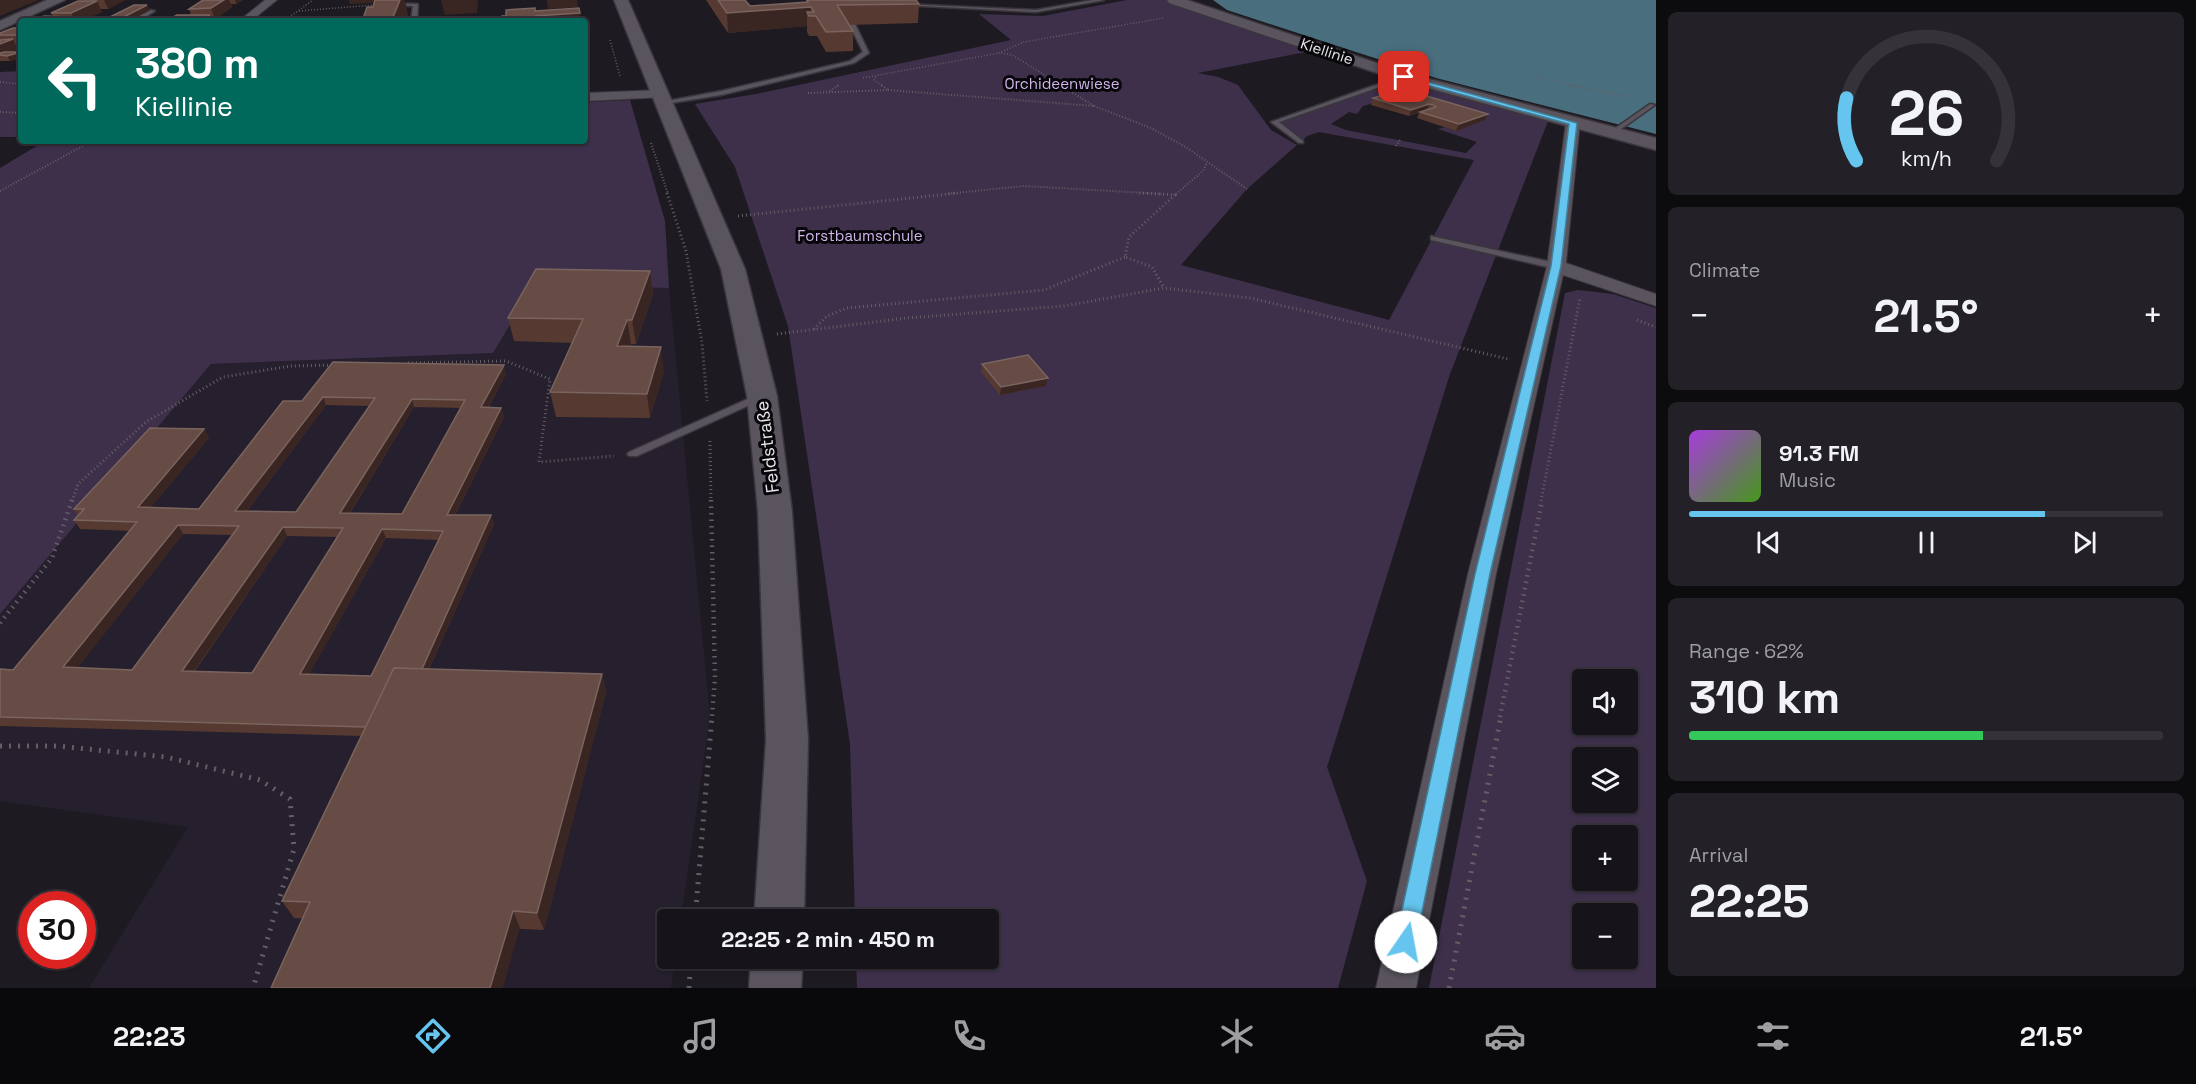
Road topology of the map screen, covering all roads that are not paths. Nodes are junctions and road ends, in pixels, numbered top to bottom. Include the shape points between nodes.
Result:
1 (272, 0) edge
2 (621, 0) edge
3 (971, 0) edge
4 (1102, 0) edge
5 (1174, 0) edge
6 (64, 2) edge
7 (382, 4) edge
8 (891, 5) edge
9 (982, 9) junction
10 (153, 11) dead end
11 (21, 18) edge
12 (36, 18) edge
13 (139, 18) edge
14 (248, 18) edge
15 (414, 18) edge
16 (18, 19) edge
17 (852, 24) edge
18 (18, 25) edge
19 (0, 26) edge
20 (0, 32) edge
21 (1404, 77) junction
22 (588, 97) edge
23 (663, 98) junction
24 (1652, 105) dead end
25 (1573, 123) junction
26 (1612, 133) junction
27 (1300, 142) dead end
28 (1656, 144) edge
29 (1434, 238) dead end
30 (1556, 266) junction
31 (1656, 300) edge
32 (762, 396) junction
33 (633, 454) road end
34 (779, 909) edge
35 (777, 969) edge
36 (776, 988) edge
37 (1396, 988) edge

1 - 14 street
2 - 23 street, Feldstraße
3 - 9 lane via 983,5
4 - 9 lane via 1036,11
5 - 21 street, Kiellinie
6 - 11 street
6 - 12 street
7 - 15 lane via 416,5
8 - 9 lane
10 - 13 lane
16 - 19 street
17 - 23 lane via 866,53 852,62 721,93
18 - 20 street
21 - 25 street, Kiellinie
21 - 27 lane via 1274,122
22 - 23 street
23 - 32 street, Feldstraße via 733,269
24 - 26 lane
25 - 26 street, Kiellinie
25 - 30 street
26 - 28 street, Kiellinie
29 - 30 lane
30 - 31 street
30 - 37 street via 1482,574
32 - 33 lane
32 - 34 street, Feldstraße via 775,512 787,740
35 - 36 street

